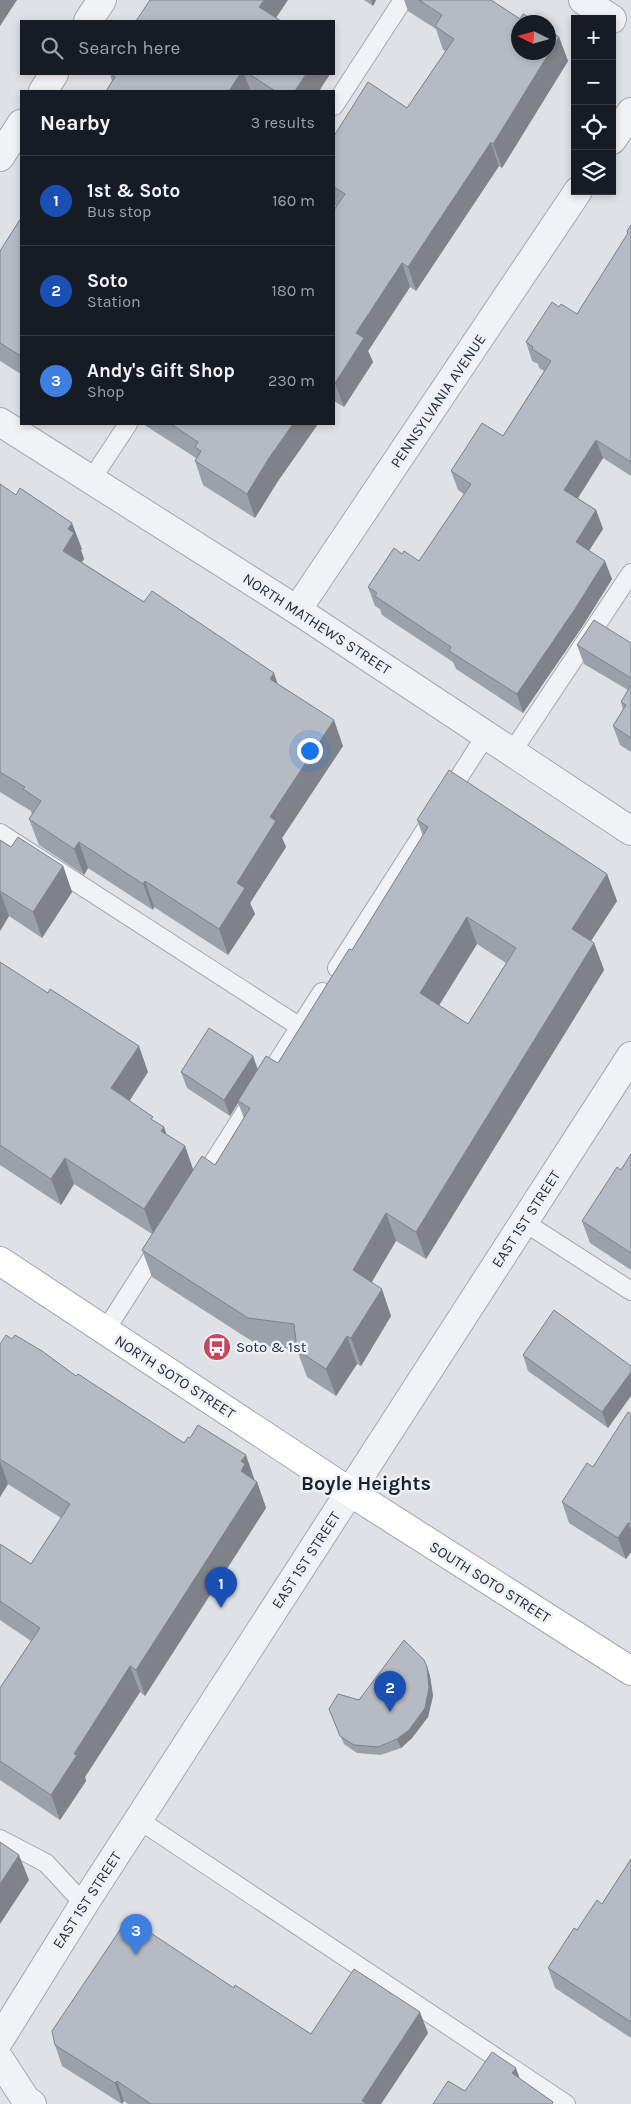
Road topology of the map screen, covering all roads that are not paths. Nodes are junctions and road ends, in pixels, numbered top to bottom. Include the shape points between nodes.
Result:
1 (102, 0) edge
2 (402, 0) edge
3 (583, 0) edge
4 (606, 15) edge
5 (89, 20) edge
6 (616, 22) edge
7 (631, 31) edge
8 (53, 75) edge
9 (44, 90) edge
10 (335, 104) edge
11 (631, 112) edge
12 (20, 126) edge
13 (616, 134) edge
14 (0, 157) edge
15 (575, 195) edge
16 (0, 422) edge
17 (127, 425) edge
18 (91, 480) junction
19 (631, 573) edge
20 (297, 610) junction
21 (486, 735) junction
22 (512, 752) junction
23 (631, 831) edge
24 (0, 833) edge
25 (300, 1027) junction
26 (631, 1056) edge
27 (189, 1200) edge
28 (524, 1222) junction
29 (168, 1232) edge
30 (0, 1262) edge
31 (631, 1291) edge
32 (105, 1331) junction
33 (350, 1492) junction
34 (631, 1671) edge
35 (138, 1820) junction
36 (0, 1839) edge
37 (84, 1904) junction
38 (0, 2039) edge
39 (0, 2060) edge
40 (32, 2104) edge
41 (566, 2104) edge

1 - 5 street
2 - 10 lane
3 - 4 street
6 - 7 street
8 - 9 street
11 - 13 street
12 - 14 street
15 - 20 street, PENNSYLVANIA AVENUE
16 - 18 street, NORTH MATHEWS STREET
17 - 18 lane
18 - 20 street, NORTH MATHEWS STREET
19 - 22 lane
20 - 21 street, NORTH MATHEWS STREET
21 - 22 street, NORTH MATHEWS STREET
21 - 25 lane
22 - 23 street, NORTH MATHEWS STREET
24 - 25 lane
25 - 27 lane
26 - 28 street, EAST 1ST STREET
28 - 31 lane
28 - 33 street, EAST 1ST STREET
29 - 32 lane
30 - 32 main road, NORTH SOTO STREET
32 - 33 main road, NORTH SOTO STREET
33 - 34 main road, SOUTH SOTO STREET
33 - 35 street, EAST 1ST STREET
35 - 37 street, EAST 1ST STREET
35 - 41 lane
36 - 37 lane via 46,1863
37 - 38 street, EAST 1ST STREET
39 - 40 street

